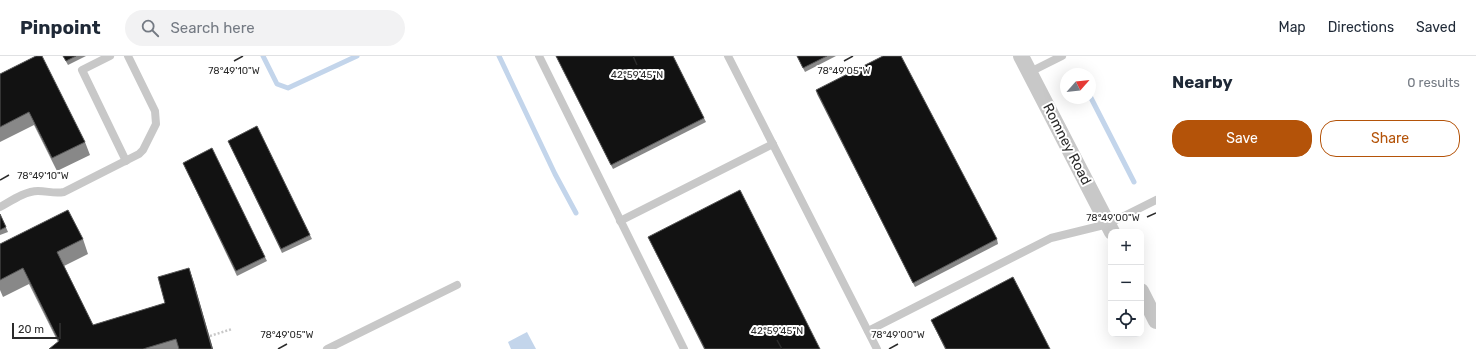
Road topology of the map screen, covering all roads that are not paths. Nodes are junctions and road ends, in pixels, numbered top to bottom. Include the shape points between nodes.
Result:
1 (110, 56) edge
2 (128, 56) edge
3 (539, 56) edge
4 (728, 56) edge
5 (1022, 56) edge
6 (1062, 56) edge
7 (1030, 72) junction
8 (772, 144) junction
9 (126, 161) junction
10 (1156, 200) edge
11 (0, 207) edge
12 (620, 221) junction
13 (1110, 228) edge
14 (457, 285) dead end
15 (1144, 297) edge
16 (1156, 321) edge
17 (868, 331) junction
18 (328, 349) edge
19 (684, 349) edge
20 (877, 349) edge

1 - 9 lane via 82,70
2 - 9 lane via 155,111 156,124 143,150
3 - 12 lane
4 - 8 lane
5 - 7 street, Romney Road
6 - 7 lane
7 - 13 street, Romney Road
8 - 12 lane
8 - 17 lane
9 - 11 lane via 64,192 30,192
10 - 13 lane
12 - 19 lane
13 - 17 lane via 1051,238
14 - 18 lane
15 - 16 street
17 - 20 lane

